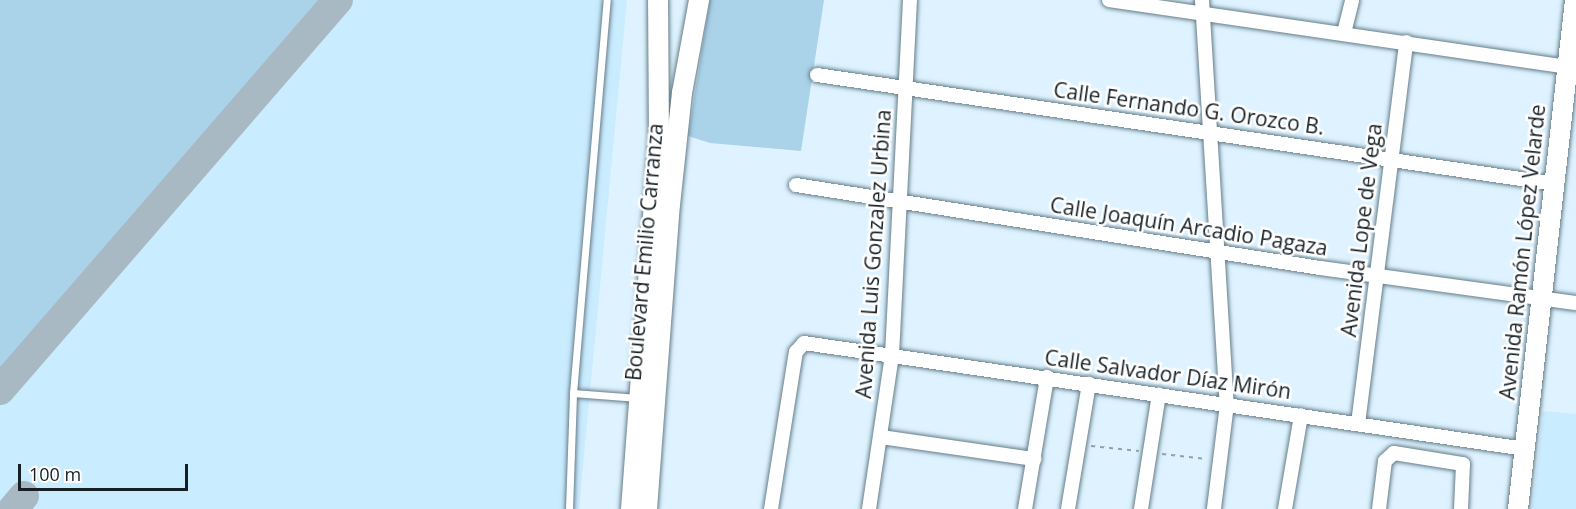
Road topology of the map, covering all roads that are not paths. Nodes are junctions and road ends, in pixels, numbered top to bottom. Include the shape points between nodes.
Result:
1 (607, 0) edge
2 (658, 0) edge
3 (699, 0) edge
4 (910, 0) edge
5 (1109, 0) edge
6 (1352, 0) edge
7 (1575, 0) edge
8 (1203, 6) edge
9 (1344, 33) junction
10 (1406, 42) junction
11 (1567, 67) junction
12 (817, 75) dead end
13 (904, 88) junction
14 (1211, 132) junction
15 (1391, 160) junction
16 (1554, 184) junction
17 (796, 185) dead end
18 (900, 202) junction
19 (1216, 252) junction
20 (1376, 276) junction
21 (1541, 298) junction
22 (1576, 303) edge
23 (892, 355) junction
24 (1047, 377) junction
25 (1089, 384) junction
26 (573, 393) junction
27 (1159, 394) junction
28 (648, 399) junction
29 (1227, 404) junction
30 (1300, 415) junction
31 (1358, 424) junction
32 (881, 437) junction
33 (1525, 449) junction
34 (1034, 459) junction
35 (569, 509) edge
36 (631, 509) edge
37 (647, 509) edge
38 (771, 509) edge
39 (869, 509) edge
40 (1025, 509) edge
41 (1068, 509) edge
42 (1141, 509) edge
43 (1214, 509) edge
44 (1285, 509) edge
45 (1379, 509) edge
46 (1461, 509) edge
47 (1518, 509) edge

1 - 26 lane
2 - 28 street, Boulevard Emilio Carranza via 659,138
3 - 28 street, Boulevard Emilio Carranza via 682,93
4 - 13 street, Avenida Luis Gonzalez Urbina
5 - 8 street
6 - 9 street
7 - 11 street, Avenida Ramón López Velarde
8 - 9 street
8 - 14 street
9 - 10 street
10 - 11 street
10 - 15 street, Avenida Lope de Vega
11 - 16 street, Avenida Ramón López Velarde
12 - 13 street, Calle Fernando G. Orozco B.
13 - 14 street, Calle Fernando G. Orozco B.
13 - 18 street, Avenida Luis Gonzalez Urbina
14 - 15 street, Calle Fernando G. Orozco B.
14 - 19 street
15 - 16 street, Calle Fernando G. Orozco B.
15 - 20 street, Avenida Lope de Vega
16 - 21 street, Avenida Ramón López Velarde
17 - 18 street, Calle Joaquín Arcadio Pagaza
18 - 19 street, Calle Joaquín Arcadio Pagaza
18 - 23 street, Avenida Luis Gonzalez Urbina
19 - 20 street, Calle Joaquín Arcadio Pagaza
19 - 29 street
20 - 21 street, Calle Joaquín Arcadio Pagaza
20 - 31 street, Avenida Lope de Vega
21 - 22 street, Calle Joaquín Arcadio Pagaza
21 - 33 street, Avenida Ramón López Velarde
23 - 24 street, Calle Salvador Díaz Mirón
23 - 32 street, Avenida Luis Gonzalez Urbina
23 - 38 street, Calle Salvador Díaz Mirón via 804,343 796,352
24 - 25 street, Calle Salvador Díaz Mirón
24 - 34 street
25 - 27 street, Calle Salvador Díaz Mirón
25 - 41 street
26 - 28 lane
26 - 35 lane
27 - 29 street, Calle Salvador Díaz Mirón
27 - 42 street
28 - 36 street, Boulevard Emilio Carranza
28 - 37 street, Boulevard Emilio Carranza
29 - 30 street, Calle Salvador Díaz Mirón
29 - 43 street
30 - 31 street, Calle Salvador Díaz Mirón
30 - 44 street
31 - 33 street, Calle Salvador Díaz Mirón
32 - 34 street
32 - 39 street, Avenida Luis Gonzalez Urbina
33 - 47 street, Avenida Ramón López Velarde
34 - 40 street
45 - 46 street via 1385,461 1394,453 1463,464

